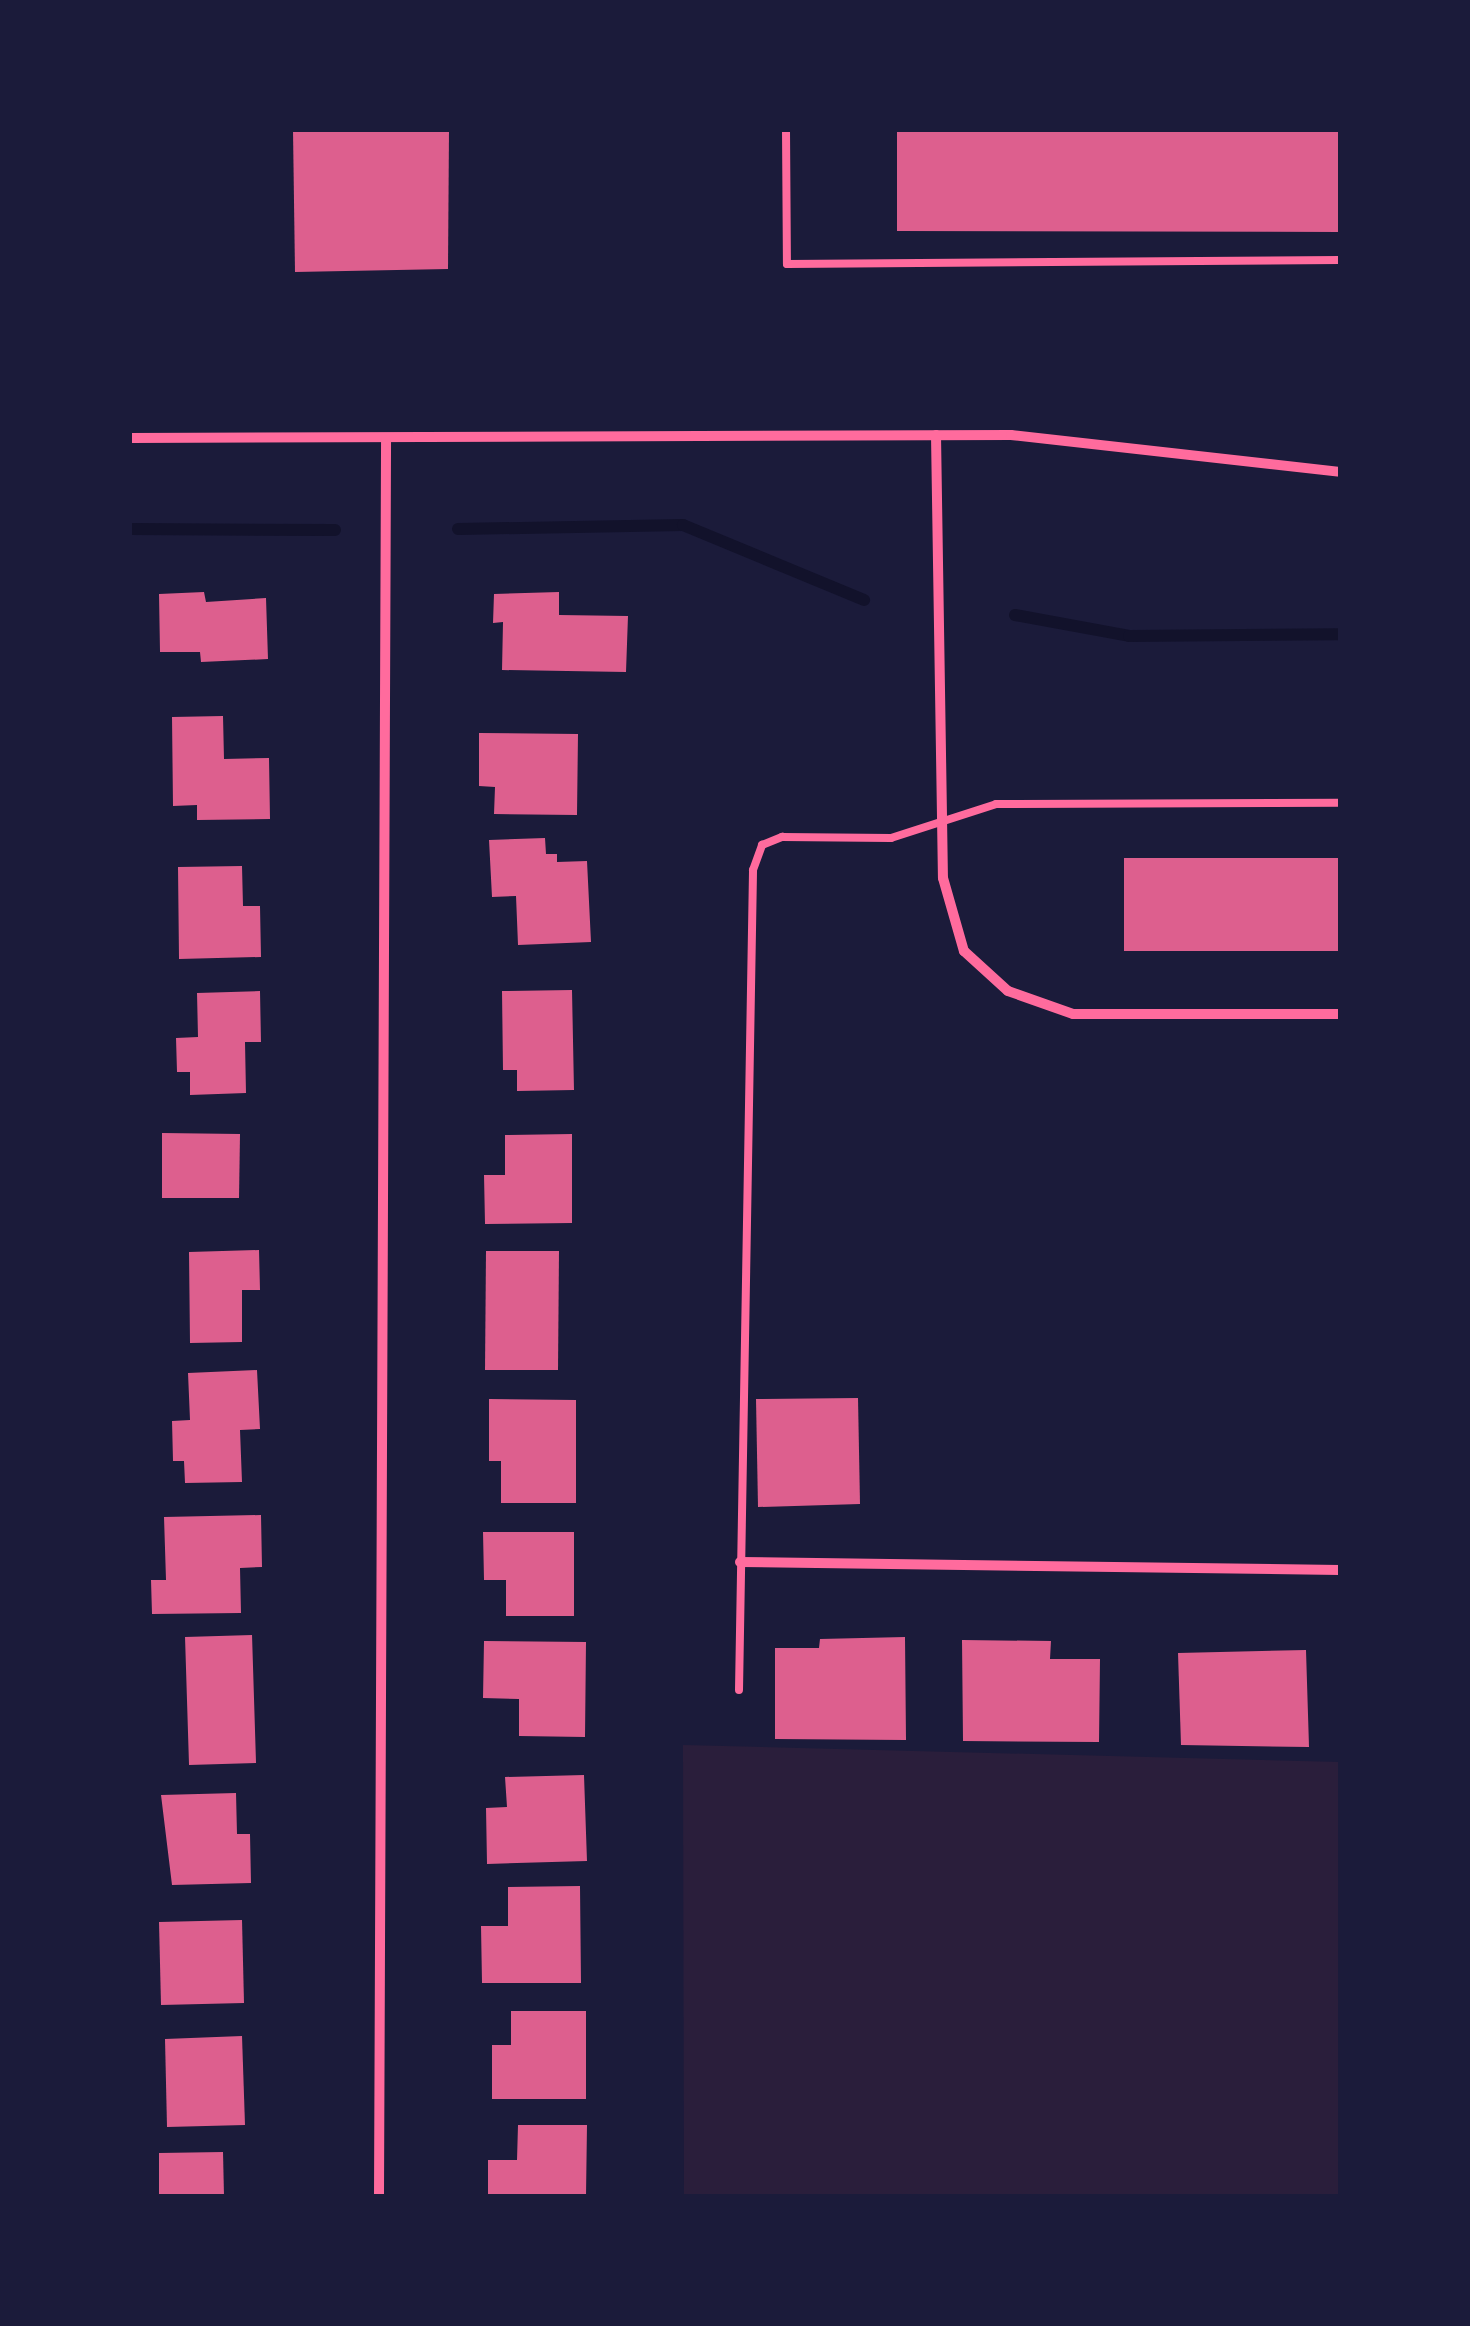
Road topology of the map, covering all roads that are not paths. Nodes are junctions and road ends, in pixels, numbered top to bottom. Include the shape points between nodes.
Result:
1 (786, 130) edge
2 (1340, 260) edge
3 (936, 435) junction
4 (130, 438) edge
5 (386, 440) junction
6 (1340, 472) edge
7 (1340, 803) edge
8 (941, 820) junction
9 (1340, 1014) edge
10 (740, 1562) junction
11 (1340, 1570) edge
12 (739, 1690) dead end
13 (379, 2196) edge

1 - 2 lane via 786,264
3 - 5 street via 620,432
3 - 6 street via 1011,435
3 - 8 street
4 - 5 street
5 - 13 street
7 - 8 lane via 996,804
8 - 9 street via 943,878 964,951 1008,991 1073,1014
8 - 10 lane via 890,838 782,837 762,845 753,870
10 - 11 street
10 - 12 lane

